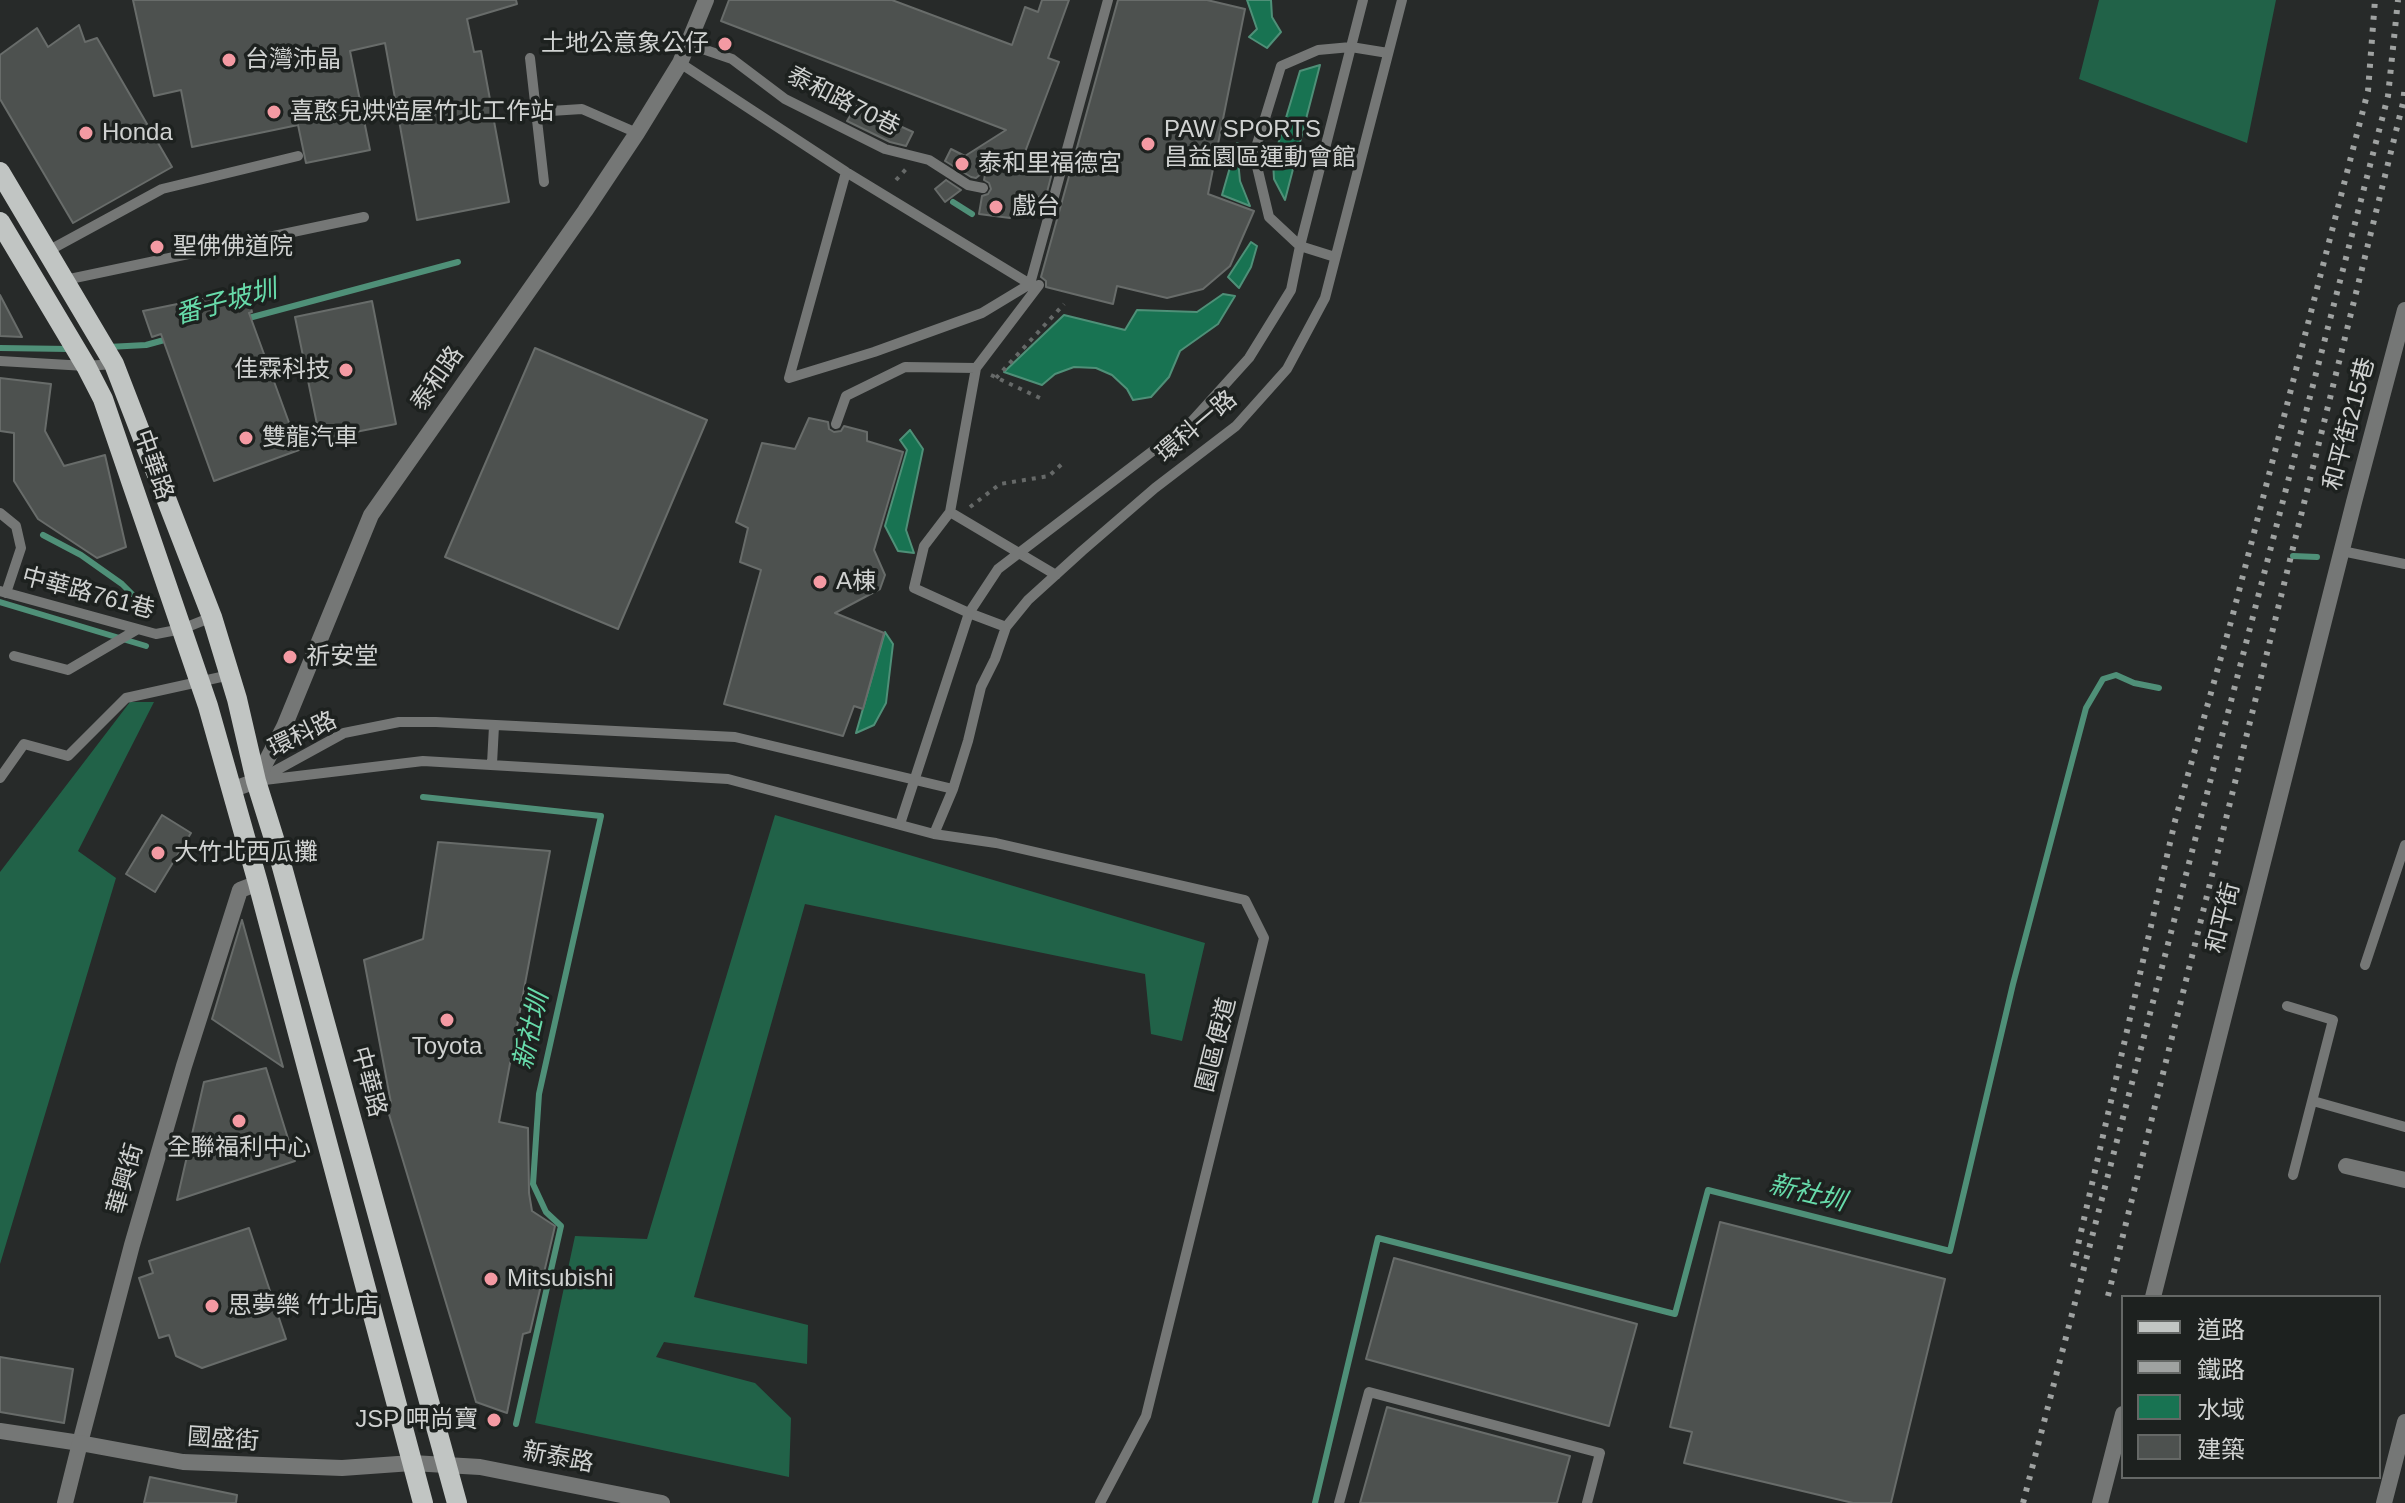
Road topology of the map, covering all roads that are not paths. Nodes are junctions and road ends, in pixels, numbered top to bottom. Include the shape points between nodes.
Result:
1 (706, 0) edge
2 (1108, 0) edge
3 (1363, 0) edge
4 (1402, 0) edge
5 (688, 44) junction
6 (1351, 47) junction
7 (1388, 53) junction
8 (530, 58) dead end
9 (680, 63) junction
10 (535, 112) junction
11 (637, 133) junction
12 (298, 156) dead end
13 (0, 172) edge
14 (846, 172) junction
15 (544, 182) dead end
16 (983, 188) dead end
17 (364, 217) dead end
18 (0, 222) edge
19 (1300, 246) junction
20 (48, 251) junction
21 (1335, 257) junction
22 (65, 280) junction
23 (1034, 284) junction
24 (2405, 310) edge
25 (0, 361) edge
26 (114, 364) junction
27 (86, 366) junction
28 (976, 368) junction
29 (836, 424) dead end
30 (950, 512) junction
31 (0, 513) edge
32 (2342, 551) junction
33 (1019, 552) junction
34 (2405, 564) edge
35 (1056, 575) junction
36 (3, 592) edge
37 (969, 613) junction
38 (212, 617) junction
39 (1006, 627) junction
40 (138, 629) junction
41 (182, 629) junction
42 (14, 656) dead end
43 (230, 675) junction
44 (199, 681) junction
45 (494, 726) junction
46 (492, 764) junction
47 (0, 778) edge
48 (916, 780) junction
49 (256, 781) junction
50 (953, 789) junction
51 (231, 790) junction
52 (900, 824) junction
53 (934, 834) junction
54 (2405, 845) edge
55 (258, 883) junction
56 (2365, 965) dead end
57 (2287, 1006) dead end
58 (2313, 1101) junction
59 (2405, 1127) edge
60 (2346, 1166) dead end
61 (2293, 1175) dead end
62 (2405, 1180) edge
63 (2154, 1295) edge
64 (2121, 1422) edge
65 (2405, 1422) edge
66 (0, 1431) edge
67 (80, 1443) junction
68 (412, 1463) junction
69 (445, 1464) junction
70 (65, 1503) edge
71 (423, 1503) edge
72 (457, 1503) edge
73 (662, 1503) edge
74 (1100, 1503) edge
75 (1339, 1503) edge
76 (1587, 1503) edge
77 (2100, 1503) edge
78 (2384, 1503) edge

1 - 5 street, 泰和路
2 - 23 lane
3 - 6 lane, 環科一路
4 - 7 lane, 環科一路
5 - 9 street, 泰和路
5 - 16 lane, 泰和路70巷 via 732,59 785,99 885,149 929,160 968,185
6 - 7 lane
6 - 19 lane, 環科一路
6 - 19 lane via 1318,50 1281,66 1254,154 1269,217
7 - 21 lane, 環科一路
8 - 10 lane
9 - 11 street, 泰和路
9 - 14 lane
10 - 11 lane via 582,109
10 - 15 lane
11 - 49 street, 泰和路 via 371,515 290,714
12 - 20 lane via 162,189
13 - 20 main road
14 - 23 lane
14 - 23 lane via 789,378 982,313
17 - 22 lane
18 - 27 main road, 中華路
19 - 21 lane
19 - 33 lane, 環科一路 via 1291,290 1256,347 1192,421
20 - 22 main road
21 - 35 lane, 環科一路 via 1325,298 1287,369 1236,426
22 - 26 main road, 中華路
23 - 28 lane
24 - 32 street, 和平街215巷
25 - 27 lane
26 - 27 lane
26 - 38 main road, 中華路
27 - 41 main road, 中華路 via 103,399
28 - 29 lane via 905,367 846,396
28 - 30 lane
30 - 33 lane
30 - 37 lane via 924,546 914,588
31 - 36 lane via 16,526 21,548
32 - 34 lane
32 - 63 street, 和平街
33 - 35 lane
33 - 37 lane, 環科一路 via 998,569
35 - 39 lane, 環科一路
36 - 40 lane, 中華路761巷
37 - 39 lane
37 - 48 lane, 環科一路
38 - 41 lane, 中華路761巷
38 - 43 main road, 中華路
39 - 50 lane, 環科一路 via 981,687
40 - 41 lane, 中華路761巷 via 156,634
40 - 42 lane via 68,670
41 - 44 main road, 中華路
43 - 44 lane
43 - 49 main road, 中華路
44 - 47 lane via 126,698 68,756 24,744
44 - 51 main road
45 - 46 lane
45 - 48 lane, 環科路 via 735,737
45 - 49 lane, 環科路 via 399,722 344,733
46 - 49 lane, 環科路 via 423,761
46 - 52 lane, 環科路 via 728,779
48 - 50 lane, 環科路
48 - 52 lane, 環科一路
49 - 51 street
49 - 69 main road, 中華路
50 - 53 lane, 環科一路
51 - 55 main road
52 - 53 lane, 環科路
53 - 74 lane, 園區便道 via 996,843 1245,900 1264,938 1146,1416
54 - 56 lane
55 - 67 street, 華興街 via 240,890 184,1066
55 - 68 main road
57 - 58 lane via 2333,1020
58 - 59 lane
58 - 61 lane
60 - 62 street
64 - 77 street
65 - 78 street
66 - 67 street, 國盛街
67 - 68 street, 國盛街 via 183,1462 342,1468
67 - 70 street, 華興街
68 - 69 street, 國盛街
68 - 71 main road
69 - 72 main road, 中華路
69 - 73 street, 新泰路
75 - 76 lane via 1369,1392 1600,1453

